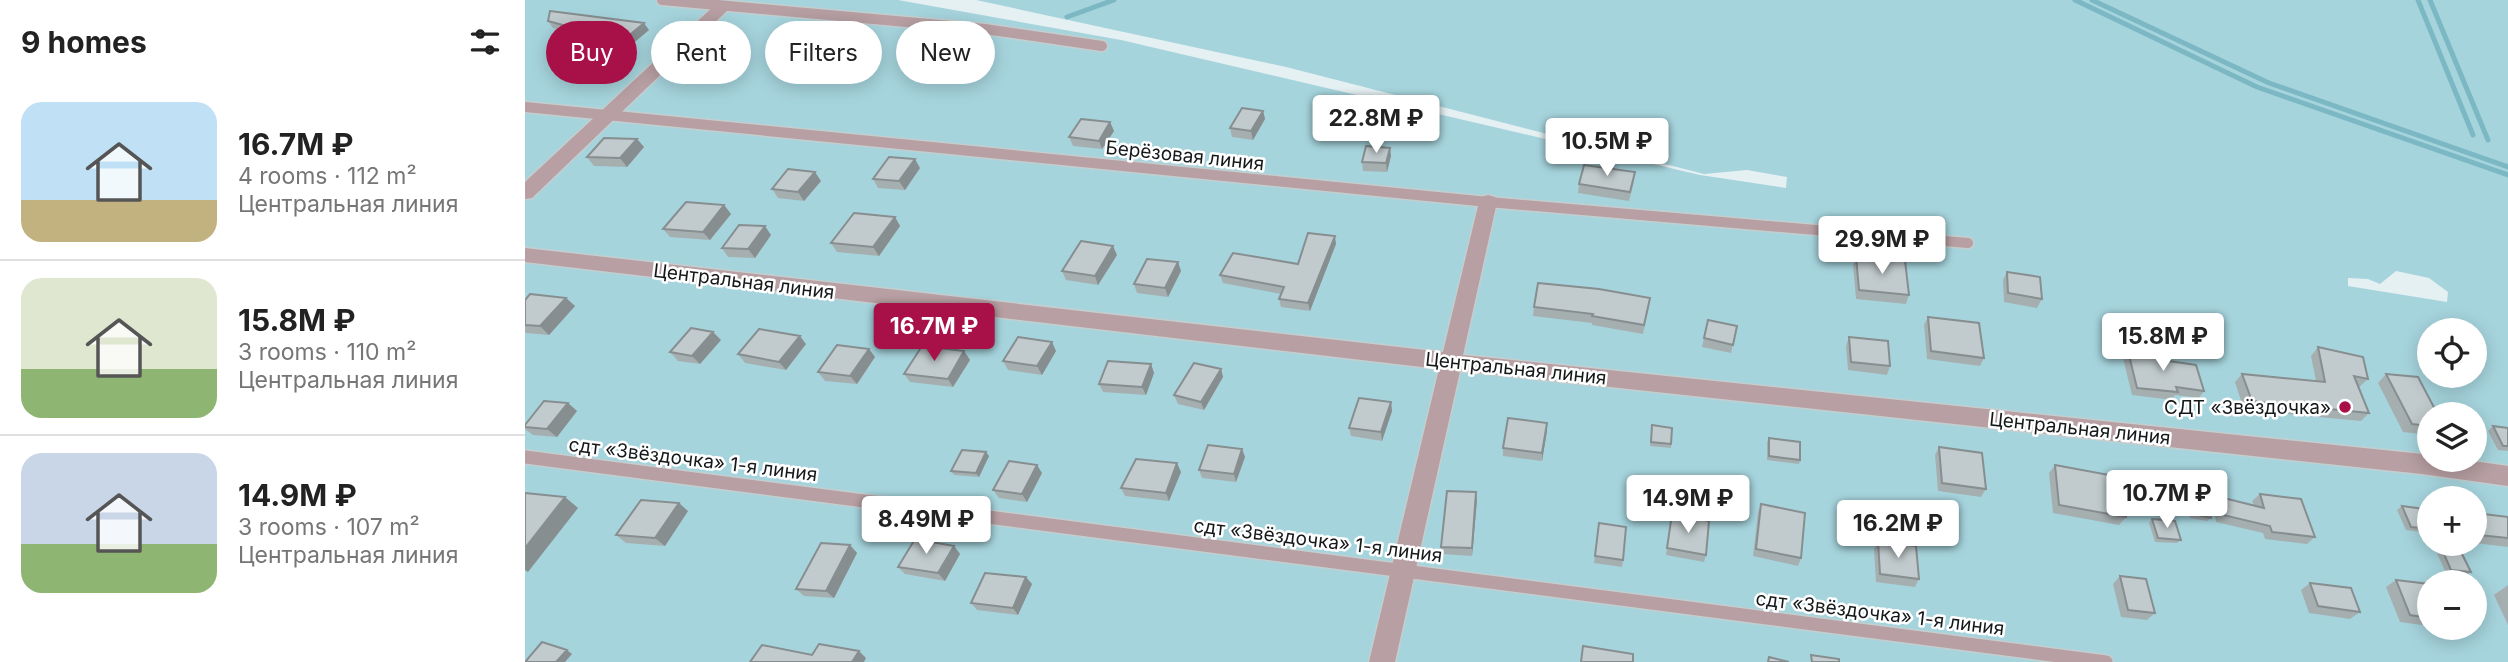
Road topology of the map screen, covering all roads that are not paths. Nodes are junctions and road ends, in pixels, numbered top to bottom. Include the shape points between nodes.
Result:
1 (661, 0) edge
2 (723, 6) junction
3 (1102, 46) dead end
4 (525, 107) edge
5 (605, 114) junction
6 (525, 194) edge
7 (1488, 202) junction
8 (1968, 243) dead end
9 (525, 255) edge
10 (1452, 362) junction
11 (525, 457) edge
12 (2487, 460) edge
13 (2417, 461) edge
14 (2508, 463) edge
15 (2486, 472) edge
16 (2508, 476) edge
17 (1403, 570) junction
18 (1383, 662) edge
19 (2106, 662) edge

1 - 2 lane
2 - 3 lane via 985,29
2 - 5 street
4 - 5 lane, Берёзовая линия
5 - 6 street
5 - 7 lane, Берёзовая линия
7 - 8 lane, Берёзовая линия
7 - 10 street
9 - 10 street, Центральная линия
10 - 13 street, Центральная линия
10 - 17 street
11 - 17 lane, сдт «Звёздочка» 1-я линия
12 - 14 street
15 - 16 street, Центральная линия
17 - 18 street
17 - 19 lane, сдт «Звёздочка» 1-я линия

